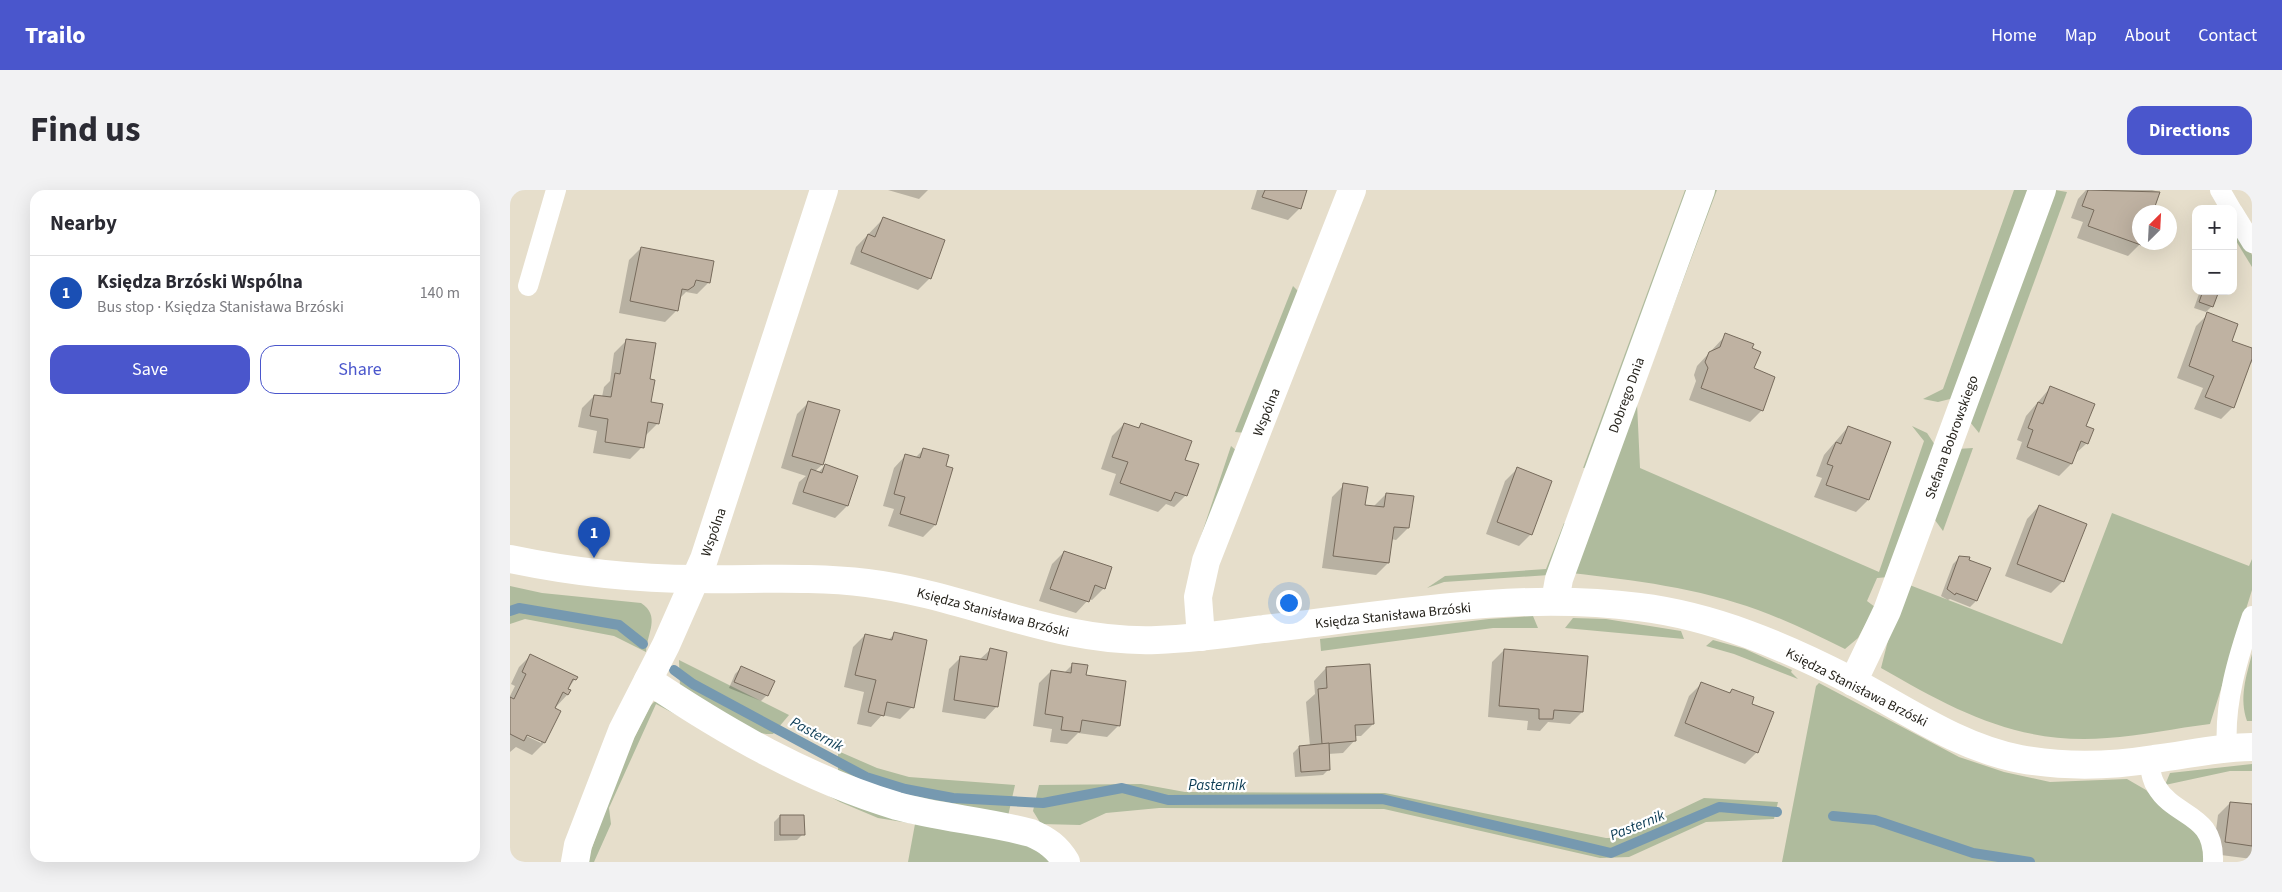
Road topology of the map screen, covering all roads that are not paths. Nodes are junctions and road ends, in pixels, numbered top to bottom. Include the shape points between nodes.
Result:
1 (556, 190) edge
2 (824, 190) edge
3 (1352, 190) edge
4 (1701, 190) edge
5 (2042, 190) edge
6 (2220, 190) edge
7 (2229, 205) edge
8 (2237, 219) edge
9 (2252, 243) edge
10 (528, 286) dead end
11 (510, 559) edge
12 (696, 580) junction
13 (1555, 601) junction
14 (2252, 616) edge
15 (1201, 637) junction
16 (648, 680) junction
17 (1853, 682) junction
18 (2240, 747) edge
19 (2149, 760) junction
20 (574, 862) edge
21 (1066, 862) edge
22 (2213, 862) edge

1 - 10 lane
2 - 12 street, Wspólna
3 - 15 street, Wspólna via 1206,561 1198,596
4 - 13 street, Dobrego Dnia via 1562,571
5 - 17 street, Stefana Bobrowskiego via 1887,611
6 - 7 lane
8 - 9 lane
11 - 12 street, Księdza Stanisława Brzóski via 607,576
12 - 15 street, Księdza Stanisława Brzóski via 865,582 925,594 1078,635 1154,640
12 - 16 street, Wspólna
13 - 15 street, Księdza Stanisława Brzóski via 1468,606
13 - 17 street, Księdza Stanisława Brzóski via 1640,607 1689,616 1739,630
14 - 18 lane via 2232,688 2226,728
16 - 20 street, Wspólna via 622,731
16 - 21 street via 705,718 801,770 898,806 1031,833 1058,849
17 - 19 street, Księdza Stanisława Brzóski via 1964,741 2017,759 2073,766
18 - 19 street, Księdza Stanisława Brzóski
19 - 22 lane via 2156,786 2168,800 2200,822 2213,842

